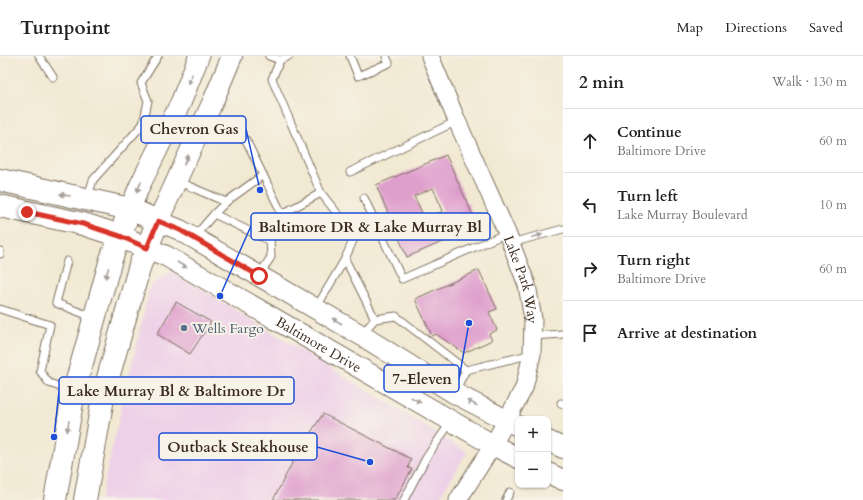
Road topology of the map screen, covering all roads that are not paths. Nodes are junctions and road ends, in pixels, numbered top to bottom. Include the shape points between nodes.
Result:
1 (39, 56) edge
2 (158, 56) edge
3 (232, 56) edge
4 (269, 56) edge
5 (289, 56) edge
6 (350, 56) edge
7 (386, 56) edge
8 (430, 56) edge
9 (196, 58) edge
10 (280, 60) junction
11 (53, 77) dead end
12 (204, 120) junction
13 (457, 121) junction
14 (143, 124) junction
15 (164, 134) junction
16 (350, 172) dead end
17 (263, 175) junction
18 (0, 180) edge
19 (176, 181) junction
20 (321, 193) junction
21 (364, 198) dead end
22 (87, 199) junction
23 (226, 202) junction
24 (0, 206) edge
25 (130, 209) junction
26 (214, 214) junction
27 (282, 214) junction
28 (158, 221) junction
29 (563, 229) edge
30 (120, 236) junction
31 (193, 238) junction
32 (509, 238) junction
33 (270, 242) junction
34 (147, 248) junction
35 (345, 259) junction
36 (67, 261) dead end
37 (259, 276) junction
38 (0, 309) edge
39 (315, 309) junction
40 (94, 318) junction
41 (375, 319) junction
42 (563, 334) edge
43 (361, 335) junction
44 (533, 336) junction
45 (532, 354) junction
46 (466, 370) junction
47 (74, 391) junction
48 (454, 393) junction
49 (452, 421) junction
50 (512, 423) edge
51 (551, 442) edge
52 (493, 445) junction
53 (563, 448) edge
54 (515, 456) edge
55 (551, 474) edge
56 (563, 480) edge
57 (510, 492) dead end
58 (462, 497) edge
59 (55, 500) edge
60 (85, 500) edge
61 (404, 500) edge
62 (506, 500) edge

1 - 11 lane
2 - 14 lane via 141,83 148,101
3 - 12 main road
4 - 10 lane
5 - 10 lane
6 - 7 lane via 358,76 389,63
8 - 13 street, Lake Park Way
9 -> 15 main road via 180,102
10 - 20 lane via 272,78
12 - 17 lane via 246,140
19 -> 12 main road
13 - 16 lane
13 - 32 street, Lake Park Way
14 - 15 lane
14 - 22 lane via 93,180
15 -> 25 main road
17 - 23 lane
17 - 27 lane
22 -> 18 main road, Baltimore Drive
19 - 23 lane
19 - 28 main road
20 - 27 lane
20 - 35 lane via 355,236
21 - 32 lane via 402,279
22 - 25 main road, Baltimore Drive
23 - 26 lane
24 - 30 main road, Baltimore Drive via 83,224
25 - 28 main road, Baltimore Drive
25 - 30 main road
26 - 31 lane
26 - 33 lane
27 - 33 lane via 269,221
28 - 31 main road, Baltimore Drive
28 - 34 main road
32 -> 29 lane
30 - 34 main road, Baltimore Drive
30 -> 40 main road
31 - 37 main road, Baltimore Drive
32 - 44 street, Lake Park Way via 527,285
33 - 37 lane via 271,257
34 -> 49 main road, Baltimore Drive via 166,256
34 - 60 main road via 104,392
35 - 39 lane
35 - 41 lane
36 - 40 lane via 56,303
37 - 39 main road, Baltimore Drive
38 - 47 lane via 50,325 40,371 49,383
43 -> 39 main road, Baltimore Drive
40 - 47 main road
41 - 43 lane
41 - 46 lane via 396,316
42 - 44 lane
43 - 48 main road, Baltimore Drive
44 - 45 street, Lake Park Way
45 - 46 lane
45 - 50 street, Lake Park Way
46 - 48 lane
47 -> 59 main road
50 -> 48 main road, Baltimore Drive
49 - 52 main road, Baltimore Drive
49 - 61 lane via 426,458
50 - 52 street, Lake Park Way
51 - 53 main road
52 - 54 main road, Baltimore Drive
52 - 58 street, Lake Park Way
55 - 56 main road
57 - 62 lane

